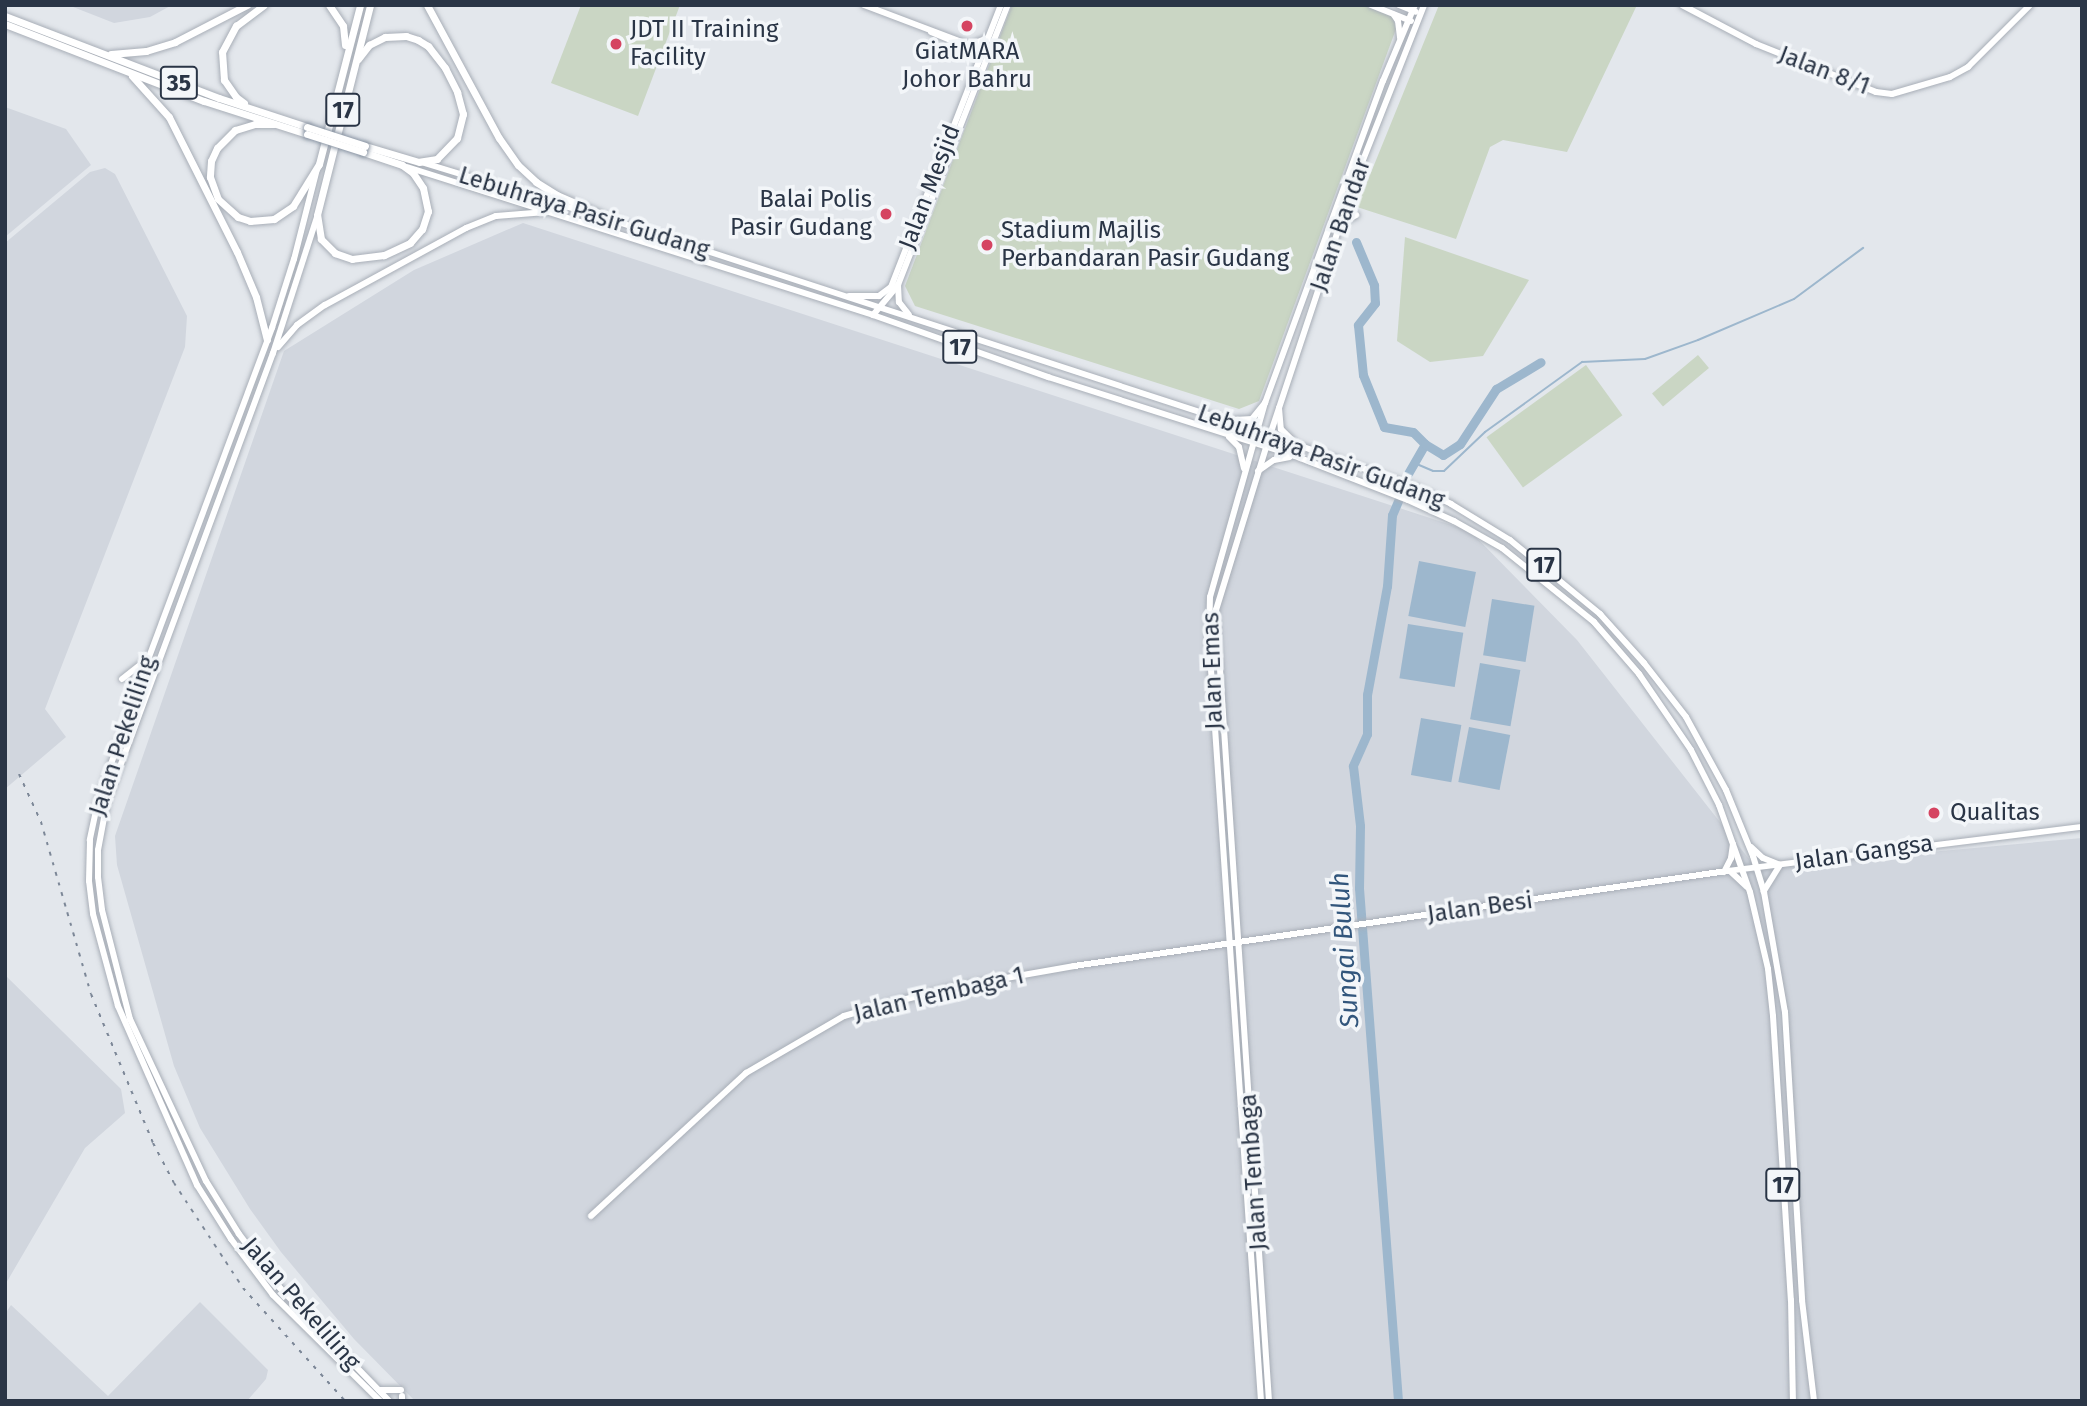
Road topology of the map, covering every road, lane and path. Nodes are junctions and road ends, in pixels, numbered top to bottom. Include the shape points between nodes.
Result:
1 (247, 5) edge
2 (264, 5) edge
3 (328, 5) edge
4 (359, 5) edge
5 (370, 5) edge
6 (426, 5) edge
7 (864, 5) edge
8 (1000, 5) edge
9 (1008, 5) edge
10 (1371, 5) edge
11 (1399, 5) edge
12 (1424, 5) edge
13 (1682, 5) edge
14 (2029, 5) edge
15 (1414, 8) edge
16 (1394, 14) junction
17 (1420, 14) junction
18 (5, 16) edge
19 (1408, 20) junction
20 (1416, 23) junction
21 (5, 24) edge
22 (931, 32) junction
23 (988, 38) junction
24 (1400, 40) junction
25 (970, 50) junction
26 (103, 54) junction
27 (985, 54) junction
28 (345, 56) junction
29 (355, 62) junction
30 (976, 69) junction
31 (124, 70) junction
32 (256, 109) junction
33 (274, 124) junction
34 (307, 130) junction
35 (364, 149) junction
36 (419, 162) junction
37 (318, 164) junction
38 (402, 165) junction
39 (1342, 192) junction
40 (552, 212) junction
41 (1345, 212) junction
42 (317, 215) junction
43 (1356, 215) dead end
44 (619, 222) junction
45 (1330, 225) junction
46 (1339, 228) junction
47 (791, 278) junction
48 (898, 285) junction
49 (788, 288) junction
50 (849, 296) junction
51 (881, 307) junction
52 (873, 316) junction
53 (911, 317) junction
54 (267, 340) junction
55 (273, 353) junction
56 (1265, 403) junction
57 (1279, 408) junction
58 (1222, 419) junction
59 (1256, 430) junction
60 (1220, 432) junction
61 (1270, 435) junction
62 (1252, 442) junction
63 (1298, 445) junction
64 (1266, 447) junction
65 (1295, 456) junction
66 (1244, 468) junction
67 (1258, 471) junction
68 (148, 659) junction
69 (122, 678) dead end
70 (2082, 827) edge
71 (1732, 842) junction
72 (1749, 846) junction
73 (1780, 865) junction
74 (1756, 868) junction
75 (1744, 869) junction
76 (1727, 872) junction
77 (1750, 892) junction
78 (1764, 892) junction
79 (1238, 944) junction
80 (1230, 945) junction
81 (591, 1216) dead end
82 (377, 1390) junction
83 (401, 1396) edge
84 (380, 1401) edge
85 (389, 1401) edge
86 (1261, 1401) edge
87 (1269, 1401) edge
88 (1793, 1401) edge
89 (1814, 1401) edge

1 - 26 highway via 175,43 134,53
2 - 32 highway via 236,26 222,52 221,71 230,89
3 - 28 highway via 345,31
4 - 28 highway, 17
5 - 29 highway, 17
6 - 44 highway via 518,165 545,188
7 - 22 main road
8 - 23 main road, Jalan Mesjid
9 - 27 main road, Jalan Mesjid
10 - 16 main road
11 - 15 main road
12 - 17 main road, Jalan Bandar
13 - 14 main road, Jalan 8/1 via 1756,44 1876,92 1892,94 1968,67
15 - 17 main road
15 - 19 main road, Jalan Bandar
16 - 19 main road
16 - 24 main road
17 - 20 main road, Jalan Bandar
18 - 26 highway, 35
19 - 20 main road
19 - 24 main road, Jalan Bandar
20 - 41 main road, Jalan Bandar
21 - 31 highway, 35
22 - 23 main road via 971,45
22 - 25 main road
23 - 27 main road, Jalan Mesjid
24 - 39 main road, Jalan Bandar
25 - 27 main road
25 - 30 main road
26 - 32 highway, 35
27 - 30 main road, Jalan Mesjid
27 - 48 main road, Jalan Mesjid
28 - 37 highway, Jalan Pekeliling / 17
29 - 36 highway via 374,41 406,36 428,47 445,68 461,103 460,131 444,155
29 - 42 highway, 17
30 - 50 main road, Jalan Mesjid via 891,287 879,296
31 - 33 highway, 35
31 - 54 highway via 169,117 242,263
32 - 34 highway, 17
33 - 34 highway, 17
33 - 37 highway via 245,126 226,136 217,148 210,177 224,207 250,221 274,219 299,199
34 - 35 highway, Lebuhraya Pasir Gudang / 17, bridge
35 - 36 highway, Lebuhraya Pasir Gudang / 17
35 - 38 highway, Lebuhraya Pasir Gudang / 17
36 - 44 main road, Lebuhraya Pasir Gudang / 17
37 - 54 main road, Jalan Pekeliling / 17
38 - 40 main road, Lebuhraya Pasir Gudang / 17
38 - 42 highway via 420,181 428,203 424,226 410,243 373,258 344,257 321,239
39 - 41 main road via 1340,206
39 - 45 main road, Jalan Bandar
40 - 49 main road, Lebuhraya Pasir Gudang / 17
40 - 55 main road via 509,214 466,228 325,305 297,325
41 - 45 main road
41 - 46 main road, Jalan Bandar
42 - 55 main road, Jalan Pekeliling
43 - 46 main road via 1347,217
44 - 47 main road, Lebuhraya Pasir Gudang / 17
45 - 56 main road, Jalan Bandar
46 - 57 main road, Jalan Bandar
47 - 49 main road
47 - 50 main road, Lebuhraya Pasir Gudang / 17
48 - 51 main road, Jalan Mesjid
48 - 53 main road via 899,302
49 - 52 main road, Lebuhraya Pasir Gudang / 17
50 - 51 main road, Lebuhraya Pasir Gudang / 17
51 - 52 main road, Jalan Mesjid
51 - 53 main road, Lebuhraya Pasir Gudang / 17
52 - 60 main road, Lebuhraya Pasir Gudang / 17
53 - 58 main road, Lebuhraya Pasir Gudang / 17
54 - 68 main road, Jalan Pekeliling
55 - 82 main road, Jalan Pekeliling via 107,802 98,877 130,1019 206,1181 280,1288
56 - 58 main road via 1252,419
56 - 59 main road, Jalan Emas
57 - 61 main road, Jalan Bandar
57 - 63 main road via 1281,429
58 - 59 main road, Lebuhraya Pasir Gudang / 17
59 - 61 main road, Lebuhraya Pasir Gudang / 17
59 - 62 main road, Jalan Emas
60 - 62 main road, Lebuhraya Pasir Gudang / 17
60 - 66 main road via 1239,447
61 - 63 main road, Lebuhraya Pasir Gudang / 17
61 - 64 main road, Jalan Bandar
62 - 64 main road, Lebuhraya Pasir Gudang / 17
62 - 66 main road, Jalan Emas
63 - 72 main road, Lebuhraya Pasir Gudang / 17 via 1451,504 1510,540 1565,582 1624,639 1686,717 1726,790
64 - 65 main road, Lebuhraya Pasir Gudang / 17
64 - 67 main road, Jalan Emas
65 - 67 main road via 1274,460
65 - 71 main road, Lebuhraya Pasir Gudang / 17 via 1408,500 1502,548 1594,622 1674,722 1714,795
66 - 80 main road, Jalan Emas via 1209,611
67 - 79 main road, Jalan Emas via 1216,610
68 - 69 main road
68 - 84 main road, Jalan Pekeliling via 90,840 91,906 111,987 184,1159 231,1239 273,1295
70 - 73 main road, Jalan Gangsa
71 - 75 main road, Lebuhraya Pasir Gudang / 17
71 - 76 main road
72 - 73 main road
72 - 74 main road, Lebuhraya Pasir Gudang / 17
73 - 74 main road, Jalan Gangsa
73 - 78 main road
74 - 75 main road, Jalan Gangsa
74 - 78 main road, Lebuhraya Pasir Gudang / 17
75 - 76 main road, Jalan Gangsa
75 - 77 main road, Lebuhraya Pasir Gudang / 17
76 - 77 main road
76 - 79 main road, Jalan Besi
77 - 88 main road, Lebuhraya Pasir Gudang / 17 via 1768,969 1773,1016
78 - 89 main road, Lebuhraya Pasir Gudang / 17 via 1784,1012 1802,1300
79 - 80 main road, Jalan Besi
79 - 87 main road, Jalan Tembaga
80 - 81 main road, Jalan Tembaga 1 via 995,979 844,1016 746,1073
80 - 86 main road, Jalan Tembaga
82 - 83 main road
82 - 85 main road, Jalan Pekeliling

